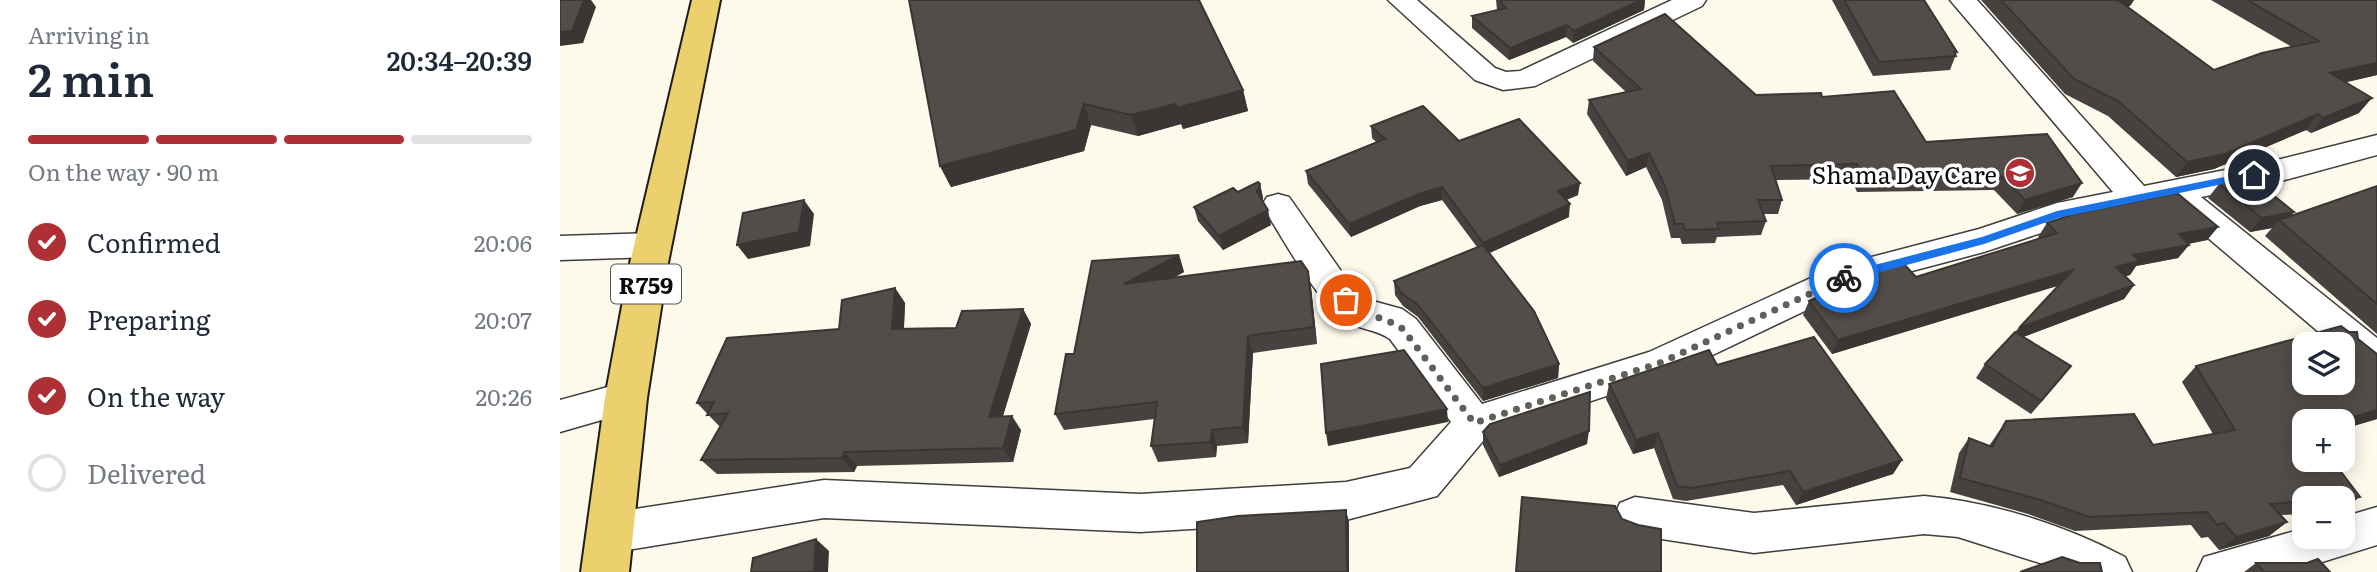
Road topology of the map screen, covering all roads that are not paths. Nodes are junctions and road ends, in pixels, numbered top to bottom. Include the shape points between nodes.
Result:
1 (706, 0) edge
2 (1401, 0) edge
3 (1693, 0) edge
4 (1963, 0) edge
5 (2377, 145) edge
6 (2172, 190) junction
7 (2137, 199) junction
8 (1278, 205) dead end
9 (653, 245) junction
10 (560, 248) edge
11 (2377, 359) edge
12 (626, 398) junction
13 (560, 416) edge
14 (1474, 423) junction
15 (1635, 516) dead end
16 (2377, 527) edge
17 (2355, 533) edge
18 (2300, 549) edge
19 (607, 553) edge
20 (2110, 572) edge
21 (2219, 572) edge

1 - 9 main road, R759
2 - 3 street via 1485,74 1514,81 1525,80
4 - 7 street
5 - 6 street via 2281,170
6 - 7 street
6 - 11 street
7 - 14 street via 2057,215 1984,240 1849,275 1660,363
8 - 14 street via 1336,290 1356,310 1388,319 1403,329
9 - 10 street
9 - 12 main road, R759
12 - 13 street
12 - 19 main road, R759
14 - 19 street via 1422,483 1346,501 1140,513 824,499
15 - 20 street via 1754,533 1924,515 1958,518 2069,550
16 - 17 street
18 - 21 street

